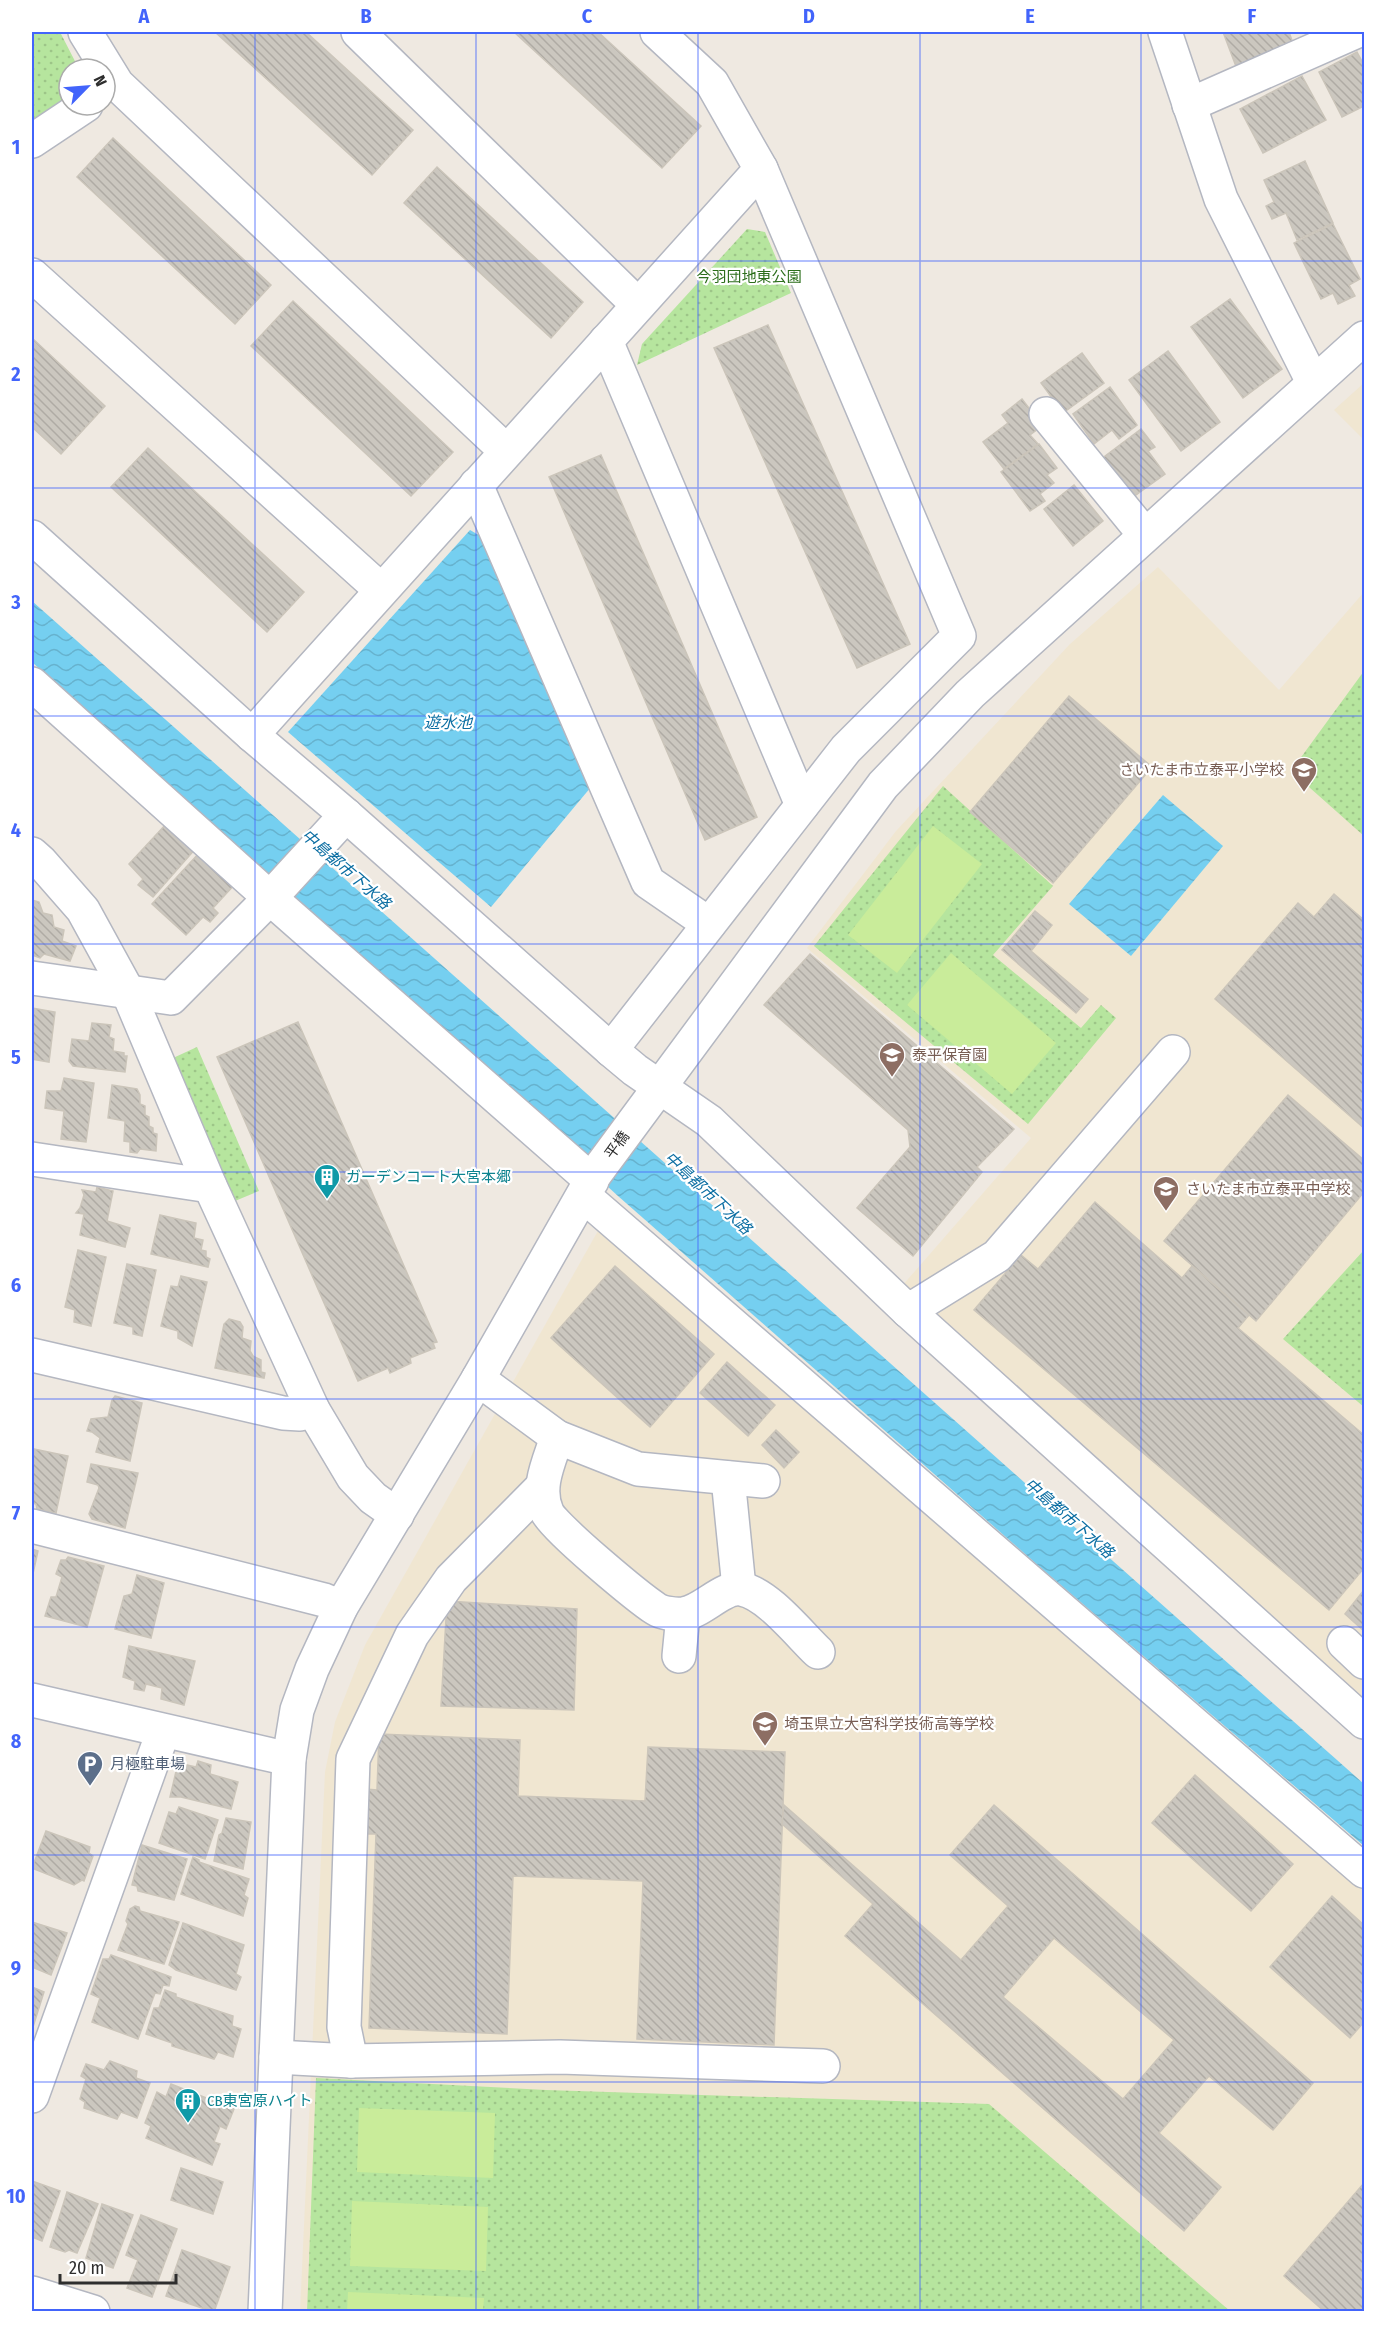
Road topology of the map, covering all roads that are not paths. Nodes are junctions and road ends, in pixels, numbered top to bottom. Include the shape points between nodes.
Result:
1 (85, 32) edge
2 (358, 32) edge
3 (657, 32) edge
4 (1165, 32) edge
5 (1355, 32) edge
6 (97, 57) edge
7 (117, 94) edge
8 (1189, 105) junction
9 (68, 117) edge
10 (32, 141) edge
11 (761, 169) junction
12 (32, 275) edge
13 (638, 305) junction
14 (1365, 338) edge
15 (606, 341) junction
16 (1313, 382) junction
17 (1046, 414) dead end
18 (506, 451) junction
19 (476, 485) junction
20 (1145, 535) junction
21 (32, 537) edge
22 (381, 590) junction
23 (32, 684) edge
24 (252, 735) junction
25 (802, 805) junction
26 (336, 826) junction
27 (32, 854) edge
28 (280, 887) junction
29 (709, 924) junction
30 (32, 978) edge
31 (128, 992) junction
32 (611, 1050) junction
33 (1173, 1052) dead end
34 (649, 1100) junction
35 (32, 1159) edge
36 (590, 1185) junction
37 (210, 1186) junction
38 (908, 1311) junction
39 (32, 1355) edge
40 (478, 1379) junction
41 (313, 1410) junction
42 (557, 1437) junction
43 (728, 1478) junction
44 (763, 1481) dead end
45 (541, 1488) junction
46 (397, 1515) junction
47 (32, 1526) edge
48 (740, 1588) junction
49 (341, 1607) junction
50 (683, 1615) junction
51 (818, 1652) dead end
52 (679, 1656) dead end
53 (32, 1701) edge
54 (1365, 1722) edge
55 (163, 1732) junction
56 (289, 1759) junction
57 (1365, 1870) edge
58 (276, 2057) junction
59 (351, 2061) junction
60 (823, 2066) dead end
61 (32, 2096) edge
62 (32, 2293) edge
63 (93, 2312) edge
64 (264, 2312) edge

1 - 6 street
2 - 13 street
3 - 11 street via 712,83
4 - 8 street
5 - 8 street
7 - 18 street
8 - 16 street via 1221,199
9 - 10 street
11 - 13 street
11 - 25 street via 959,636 846,749
12 - 22 street
13 - 15 street
14 - 16 street, 平橋
15 - 18 street
15 - 25 street
16 - 20 street, 平橋
17 - 20 street
18 - 19 street
19 - 22 street
19 - 29 street via 648,882
20 - 34 street, 平橋 via 970,694 883,785
21 - 24 street
22 - 24 street
23 - 28 street
24 - 26 street
25 - 29 street
26 - 28 street
26 - 32 street
27 - 31 street via 83,910
28 - 31 street via 171,998
28 - 36 street
29 - 32 street
30 - 31 street
31 - 37 street
32 - 34 street
33 - 38 street via 997,1256
34 - 36 street, 平橋
34 - 38 street via 709,1121
35 - 37 street
36 - 40 street, 平橋
36 - 57 street
37 - 41 street
38 - 54 street
39 - 41 street via 283,1413
40 - 42 street
40 - 46 street, 平橋
41 - 46 street via 353,1478
42 - 43 street via 638,1469
42 - 45 street
43 - 44 street
43 - 48 street
45 - 50 street via 547,1514 561,1530 658,1611
45 - 59 street via 451,1579 412,1635 353,1759 344,2027
46 - 49 street, 平橋
47 - 49 street
48 - 50 street
48 - 51 street via 760,1596
49 - 56 street, 平橋 via 297,1710
50 - 52 street
53 - 55 street
55 - 56 street
55 - 61 street
56 - 58 street, 平橋
58 - 59 street
58 - 64 street, 平橋
59 - 60 street via 560,2057
62 - 63 street

